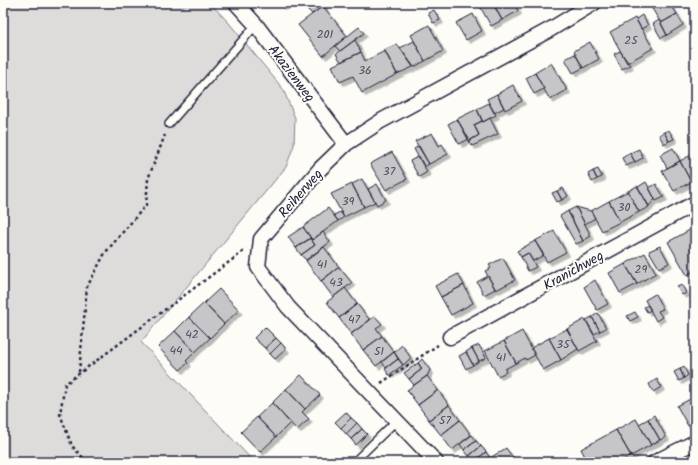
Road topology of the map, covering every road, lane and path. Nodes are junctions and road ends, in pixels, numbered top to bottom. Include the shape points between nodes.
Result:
1 (236, 3) edge
2 (594, 3) edge
3 (256, 25) junction
4 (169, 124) joint
5 (346, 144) junction
6 (695, 203) edge
7 (261, 239) junction
8 (450, 337) joint
9 (79, 373) junction
10 (369, 391) junction
11 (397, 420) junction
12 (695, 442) edge
13 (87, 462) edge
14 (354, 462) edge
15 (436, 462) edge
16 (655, 462) edge

1 - 3 street, Akazienweg
2 - 5 street, Reiherweg via 381,121
3 - 4 lane
3 - 5 street, Akazienweg
4 - 9 path via 148,179 146,206 105,253 87,287
5 - 7 street, Reiherweg via 320,169
6 - 8 street, Kranichweg
7 - 9 path
7 - 10 street via 258,267 288,308
8 - 10 path
9 - 13 path via 65,384 60,414 72,446
10 - 11 street
11 - 14 lane
11 - 15 street
12 - 16 street

